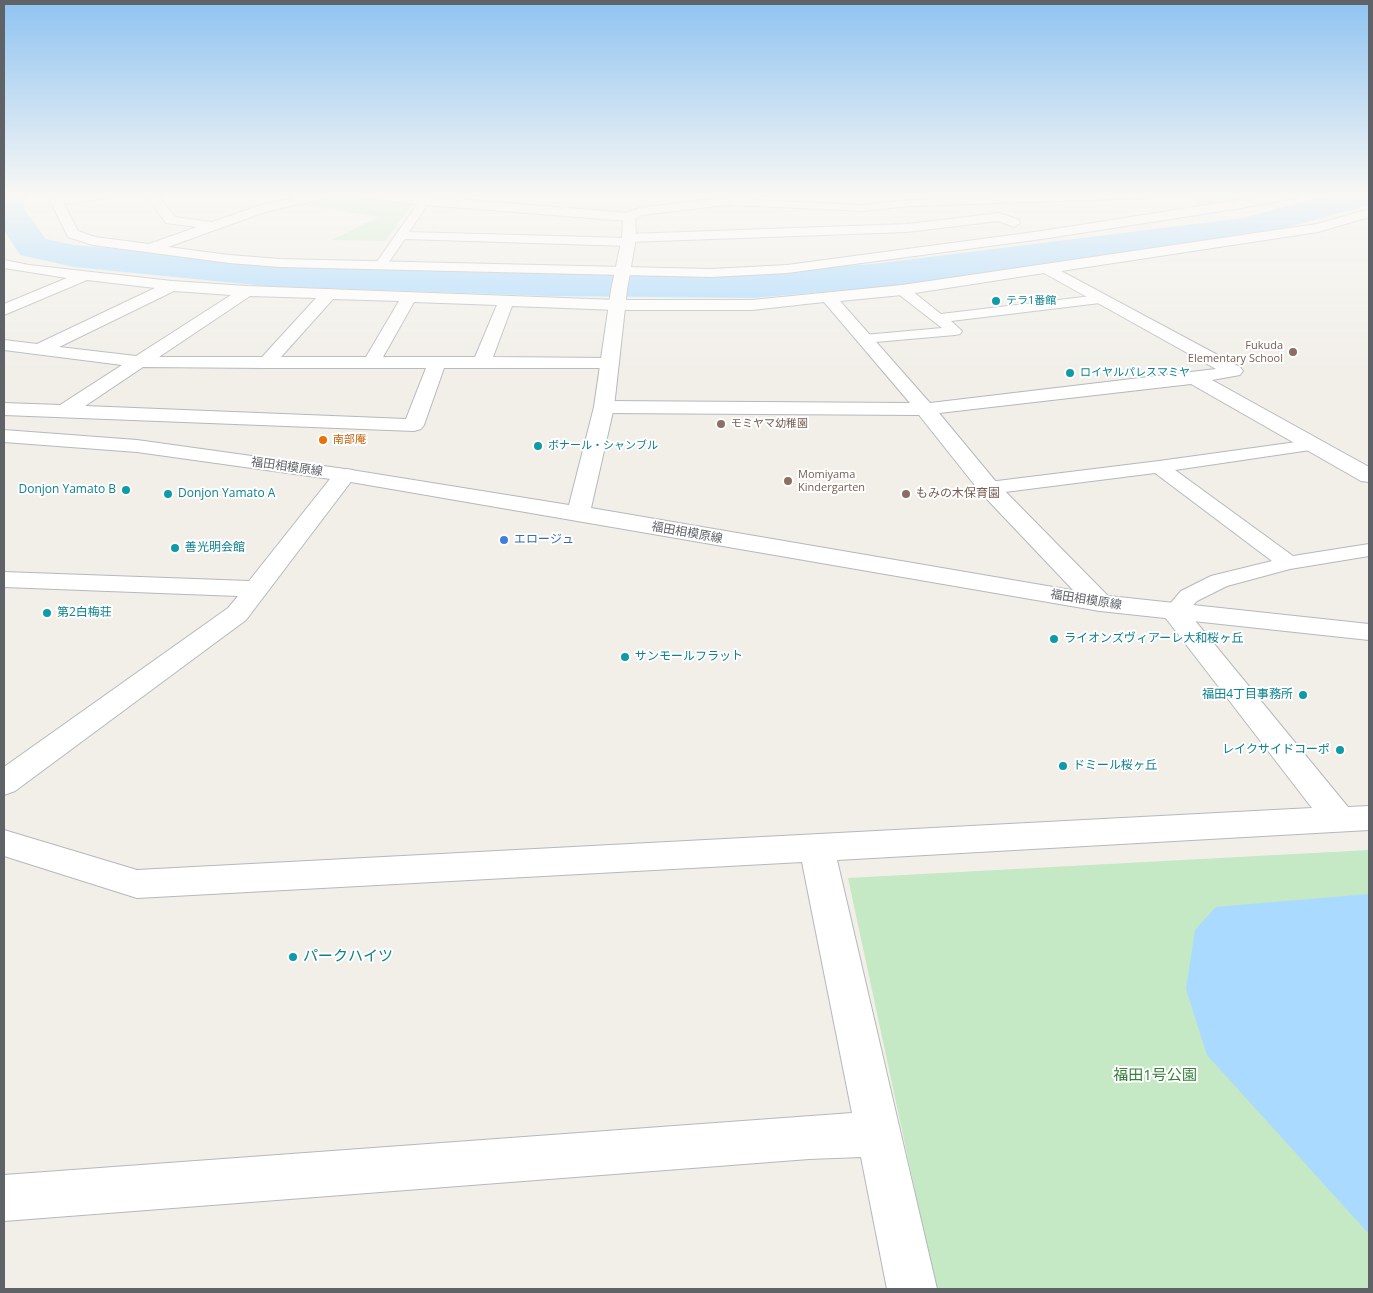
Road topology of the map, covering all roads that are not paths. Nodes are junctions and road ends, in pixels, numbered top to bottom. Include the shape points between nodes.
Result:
1 (135, 254) edge
2 (181, 254) edge
3 (388, 254) edge
4 (626, 254) edge
5 (894, 254) edge
6 (1138, 254) edge
7 (4, 264) edge
8 (380, 266) junction
9 (1045, 268) junction
10 (622, 274) junction
11 (87, 275) junction
12 (172, 286) junction
13 (902, 290) junction
14 (247, 292) junction
15 (328, 295) junction
16 (409, 298) junction
17 (829, 298) junction
18 (1100, 299) junction
19 (618, 300) junction
20 (506, 302) junction
21 (4, 310) edge
22 (939, 318) junction
23 (864, 339) junction
24 (4, 345) edge
25 (40, 349) junction
26 (140, 362) junction
27 (266, 363) junction
28 (371, 363) junction
29 (437, 363) junction
30 (482, 363) junction
31 (610, 363) junction
32 (1194, 378) junction
33 (604, 406) junction
34 (4, 409) edge
35 (925, 409) junction
36 (65, 411) junction
37 (4, 436) edge
38 (1311, 445) junction
39 (1160, 467) junction
40 (346, 475) junction
41 (1369, 476) edge
42 (989, 488) junction
43 (578, 513) junction
44 (1369, 550) edge
45 (1289, 563) junction
46 (4, 579) edge
47 (258, 589) junction
48 (1100, 603) junction
49 (1174, 612) junction
50 (1369, 632) edge
51 (4, 783) edge
52 (1354, 819) edge
53 (4, 843) edge
54 (817, 848) junction
55 (879, 1134) junction
56 (4, 1198) edge
57 (912, 1289) edge

1 - 11 street
2 - 8 street via 280,263
3 - 8 lane
4 - 10 street
5 - 10 street via 787,269
6 - 9 street
7 - 11 street
8 - 10 street
9 - 13 street
9 - 18 street
10 - 19 street
11 - 12 street
11 - 21 street
12 - 14 street
12 - 25 street
13 - 17 street
13 - 22 lane
14 - 15 street
14 - 26 street
15 - 16 street
15 - 27 street
16 - 20 street
16 - 28 street
17 - 19 street via 752,304
17 - 23 street
18 - 22 lane
18 - 32 street via 1234,371
19 - 20 street
19 - 31 street
20 - 30 street
22 - 23 lane via 955,331
23 - 35 street
24 - 25 street
25 - 26 street
26 - 27 street
26 - 36 street
27 - 28 street
28 - 29 street
29 - 30 street
29 - 36 street via 414,424
30 - 31 street
31 - 33 street
32 - 35 street
32 - 38 street
33 - 35 street
33 - 43 street
34 - 36 street
35 - 42 street
37 - 40 street, 福田相模原線 via 137,446
38 - 39 lane
38 - 41 street
39 - 42 lane
39 - 45 lane
40 - 43 street, 福田相模原線
40 - 47 street
42 - 48 street
43 - 48 street, 福田相模原線
44 - 45 lane
45 - 49 lane via 1219,581 1189,596
46 - 47 street
47 - 51 street via 237,614
48 - 49 street, 福田相模原線
49 - 50 street, 福田相模原線
49 - 52 street
52 - 54 street
53 - 54 street via 137,884
54 - 55 street
55 - 56 street
55 - 57 street

